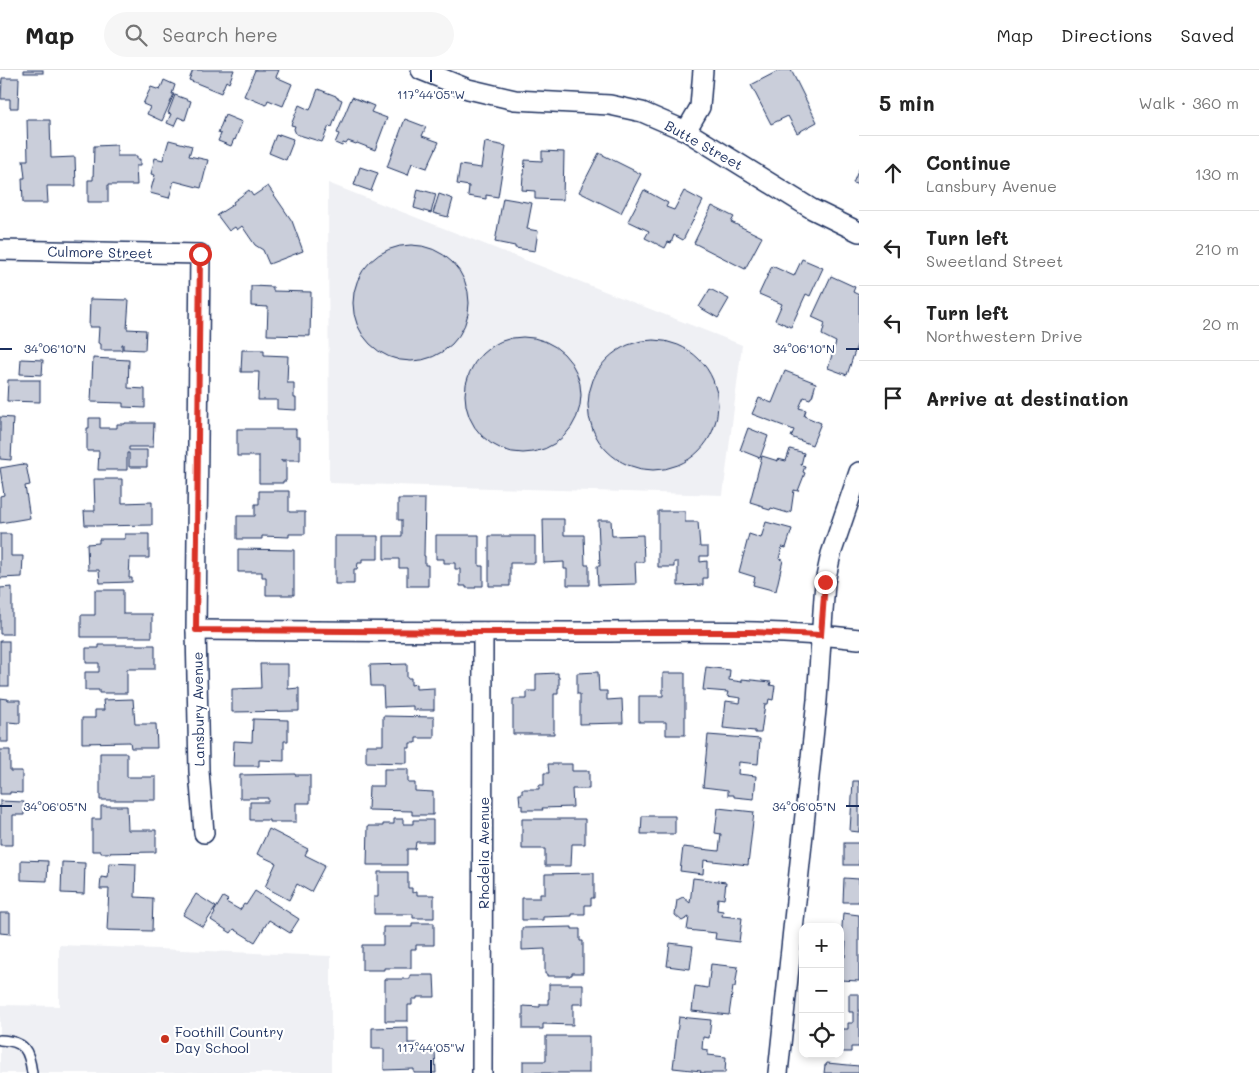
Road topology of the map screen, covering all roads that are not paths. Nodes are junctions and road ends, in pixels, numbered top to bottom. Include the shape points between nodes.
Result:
1 (422, 70) edge
2 (703, 70) edge
3 (686, 131) junction
4 (859, 232) edge
5 (0, 250) edge
6 (200, 254) joint
7 (859, 472) edge
8 (196, 630) junction
9 (483, 632) junction
10 (821, 635) junction
11 (859, 639) edge
12 (204, 833) dead end
13 (0, 1040) edge
14 (32, 1073) edge
15 (482, 1073) edge
16 (778, 1073) edge

1 - 3 street, Butte Street via 468,88 515,100 610,105 642,112
2 - 3 street via 700,107
3 - 4 street, Butte Street via 812,209
5 - 6 street, Culmore Street
6 - 8 street, Lansbury Avenue
7 - 10 street via 831,554 825,582
8 - 9 street
8 - 12 street, Lansbury Avenue via 199,771
9 - 10 street
9 - 15 street, Rhodelia Avenue
10 - 11 street
10 - 16 street
13 - 14 lane via 20,1044 28,1053

